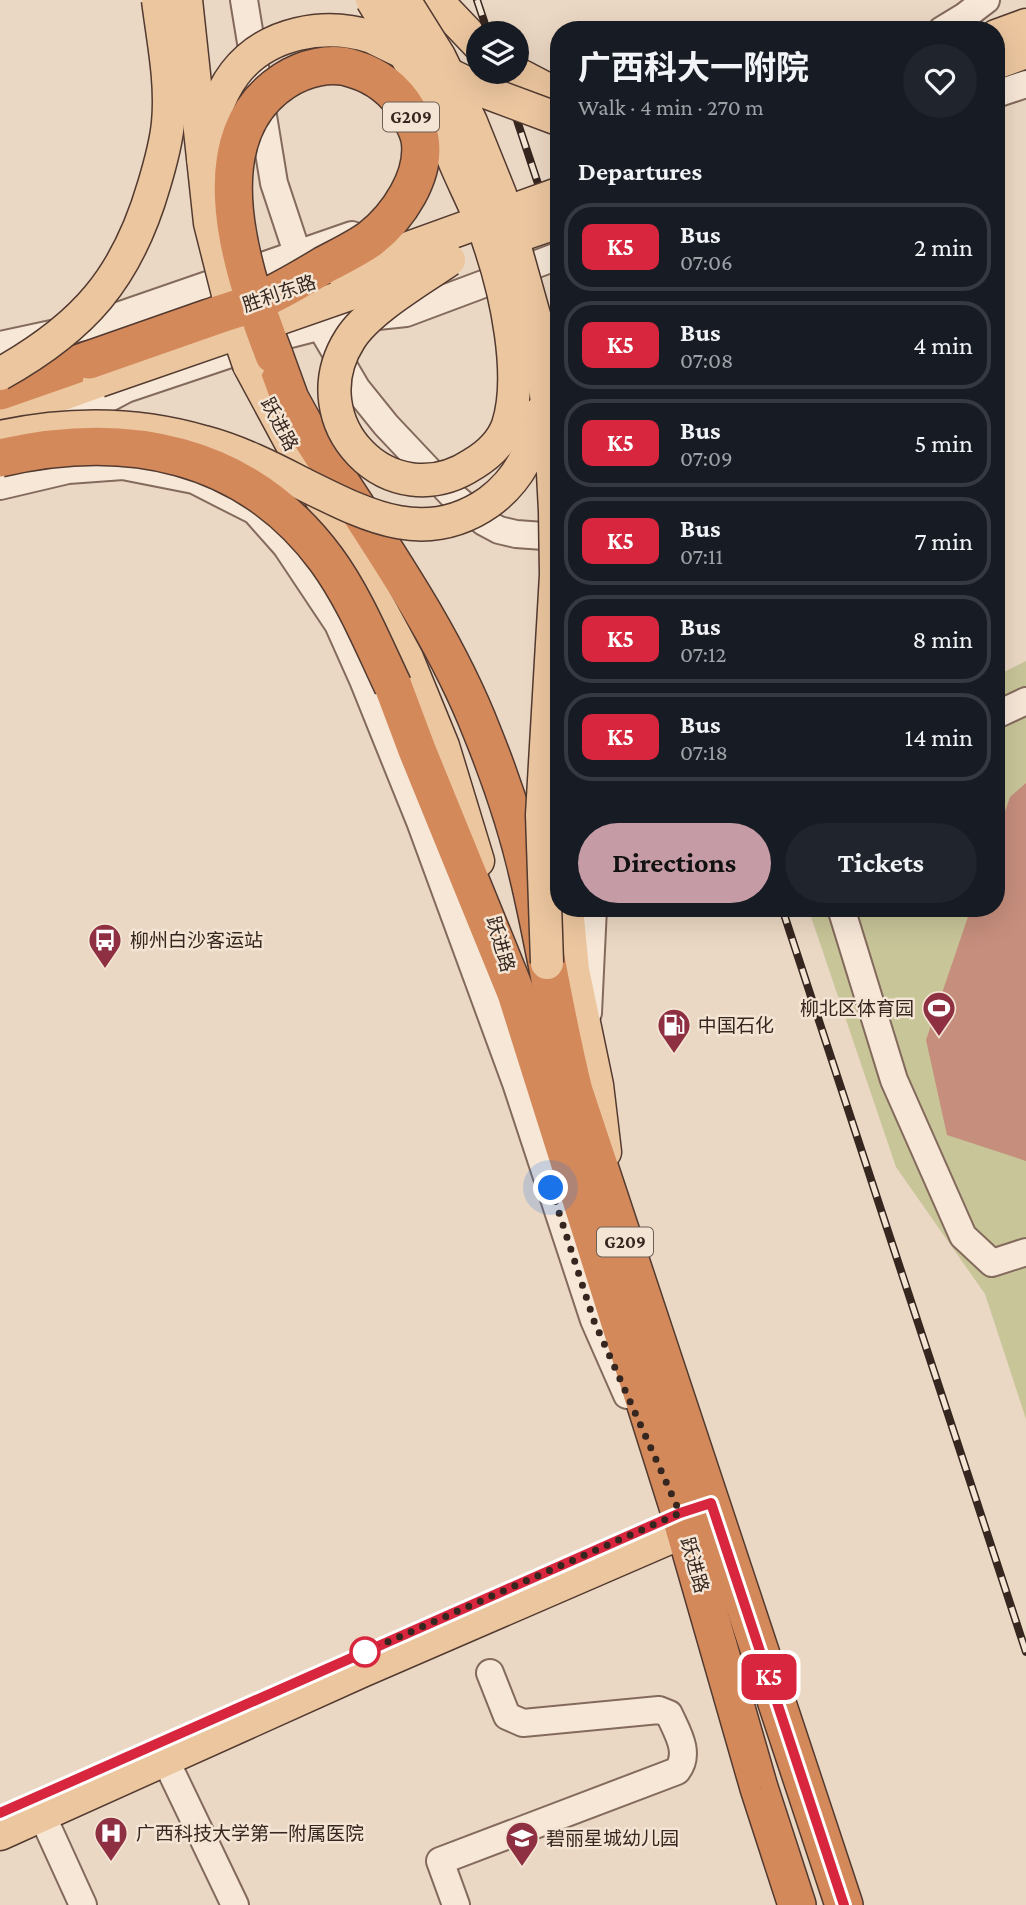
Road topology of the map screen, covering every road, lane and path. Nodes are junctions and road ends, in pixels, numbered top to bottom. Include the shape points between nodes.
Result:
1 (158, 0) edge
2 (186, 0) edge
3 (244, 0) edge
4 (372, 0) edge
5 (404, 0) edge
6 (436, 0) edge
7 (986, 0) edge
8 (957, 21) edge
9 (1026, 25) edge
10 (466, 31) edge
11 (1005, 33) edge
12 (1026, 52) edge
13 (1005, 60) edge
14 (529, 80) edge
15 (1026, 84) edge
16 (550, 91) edge
17 (1005, 91) edge
18 (550, 115) edge
19 (203, 159) junction
20 (550, 189) edge
21 (550, 197) edge
22 (550, 225) edge
23 (297, 255) junction
24 (550, 259) edge
25 (449, 260) junction
26 (267, 298) junction
27 (322, 327) junction
28 (0, 345) edge
29 (262, 360) junction
30 (0, 374) edge
31 (545, 387) junction
32 (0, 391) edge
33 (0, 417) edge
34 (0, 437) edge
35 (550, 441) edge
36 (0, 458) edge
37 (68, 470) junction
38 (0, 486) edge
39 (550, 537) edge
40 (550, 678) edge
41 (1026, 701) edge
42 (1005, 711) edge
43 (550, 904) edge
44 (551, 917) edge
45 (565, 917) edge
46 (593, 917) edge
47 (844, 917) edge
48 (556, 970) junction
49 (516, 993) junction
50 (587, 1040) junction
51 (609, 1196) junction
52 (1026, 1252) edge
53 (698, 1516) junction
54 (490, 1673) dead end
55 (165, 1759) junction
56 (0, 1813) edge
57 (42, 1815) junction
58 (0, 1834) edge
59 (83, 1905) edge
60 (235, 1905) edge
61 (456, 1905) edge
62 (797, 1905) edge
63 (844, 1905) edge

1 - 30 main road, bridge via 169,84 168,123 147,211 105,290 37,353
2 - 19 main road, 跃进路, bridge
3 - 23 lane via 274,183
4 - 25 main road, bridge via 414,70 489,242 514,365 507,426 490,452 453,475 404,478 366,460 349,439 334,395 338,364 357,328
5 - 31 main road, 跃进路, bridge via 439,55 500,194 536,322
6 - 10 main road
7 - 8 lane
9 - 11 main road
12 - 13 main road
14 - 16 main road
15 - 17 lane
18 - 19 main road, bridge via 483,91 372,37 353,31 310,30 259,51 235,73 213,117
19 - 29 main road, 跃进路, bridge via 210,223 237,330
20 - 23 lane via 422,234 369,231
21 - 26 main road, 胜利东路, bridge
22 - 25 main road, 胜利东路, bridge
23 - 27 lane
23 - 28 lane via 89,326
24 - 27 lane via 406,313
25 - 33 main road, 胜利东路, bridge
26 - 29 highway, G209, bridge via 370,238 394,215 410,189 420,163 420,137 396,94 373,76 338,66 303,71 274,88 243,127 233,204 259,317
26 - 32 highway, 胜利东路 / G209, bridge
27 - 37 lane via 126,389 75,416 68,439
27 - 39 lane via 364,398 453,495 499,530
29 - 48 highway, G209, bridge via 442,647 482,731
29 - 49 main road, 跃进路 via 423,696 443,746
31 - 34 main road, bridge via 532,447 512,481 466,515 418,526 371,516 243,456 170,433 131,426 74,425
31 - 35 main road, 跃进路, bridge
36 - 49 highway, G209, bridge via 76,446 163,451 192,459 250,488 286,516 326,559 364,625 393,686
37 - 38 lane
37 - 53 lane via 123,466 194,480 255,511 286,546 338,624 421,824 511,1070 594,1321
40 - 43 main road, 跃进路, bridge via 542,815
41 - 42 lane
44 - 48 main road, 跃进路, bridge
45 - 48 main road
46 - 50 lane
47 - 52 lane via 894,1080 963,1236 992,1264
48 - 50 main road
48 - 51 highway, 跃进路 / G209 via 555,1012 574,1091
49 - 53 highway, 跃进路 / G209
50 - 51 main road via 597,1085
51 - 53 highway, 跃进路 / G209
53 - 55 main road
53 - 56 main road
53 - 62 highway, 跃进路 / G209 via 759,1788
53 - 63 highway, 跃进路 / G209
54 - 61 lane via 507,1716 523,1723 659,1710 669,1714 683,1748 682,1764 677,1771 440,1861
55 - 57 main road
55 - 60 lane
57 - 58 main road
57 - 59 lane

